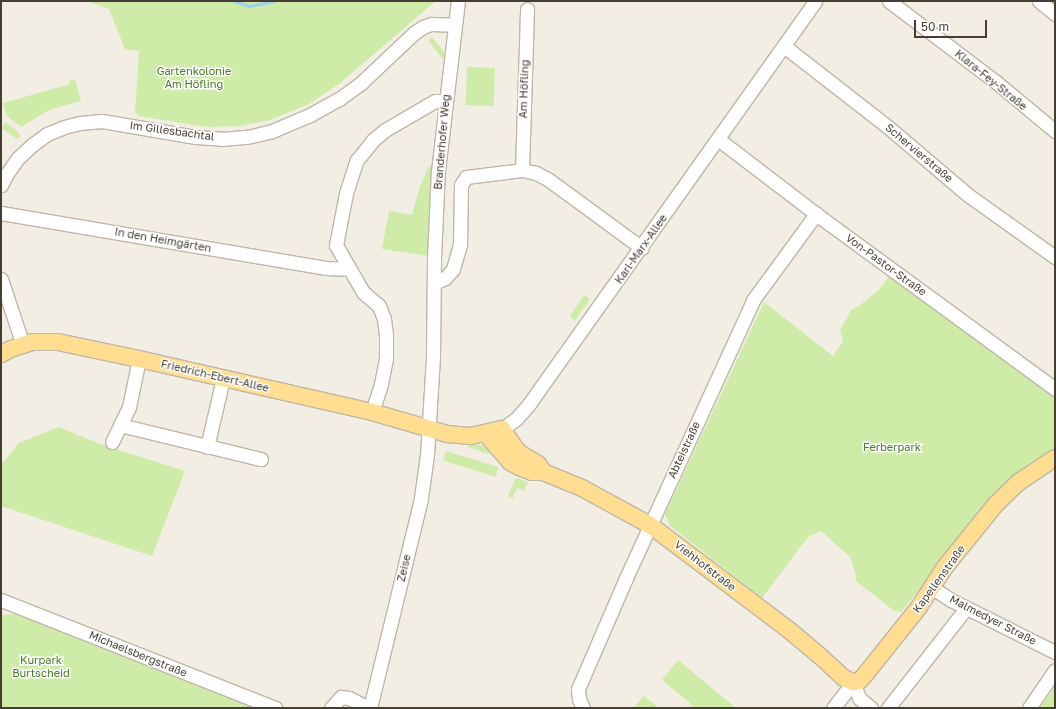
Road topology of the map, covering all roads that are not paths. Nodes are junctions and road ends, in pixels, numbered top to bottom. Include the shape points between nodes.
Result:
1 (458, 1) edge
2 (815, 1) edge
3 (889, 1) edge
4 (1039, 1) edge
5 (527, 9) dead end
6 (1055, 14) edge
7 (455, 25) junction
8 (784, 46) junction
9 (446, 101) junction
10 (1055, 130) edge
11 (718, 139) junction
12 (522, 170) junction
13 (1, 185) edge
14 (1, 213) edge
15 (816, 214) junction
16 (642, 248) junction
17 (1055, 257) edge
18 (349, 269) junction
19 (1, 279) edge
20 (434, 283) junction
21 (23, 344) junction
22 (1, 354) edge
23 (139, 359) junction
24 (223, 379) junction
25 (1055, 389) edge
26 (372, 412) junction
27 (120, 425) junction
28 (429, 427) junction
29 (502, 429) junction
30 (486, 434) junction
31 (112, 442) dead end
32 (207, 447) junction
33 (1055, 458) edge
34 (261, 459) dead end
35 (543, 472) junction
36 (650, 525) junction
37 (931, 586) junction
38 (1, 600) edge
39 (966, 608) junction
40 (1055, 652) edge
41 (1055, 670) edge
42 (853, 682) junction
43 (581, 704) edge
44 (275, 708) edge
45 (330, 708) edge
46 (370, 708) edge
47 (833, 708) edge
48 (871, 708) edge
49 (888, 708) edge
50 (1029, 708) edge

1 - 7 street, Branderhofer Weg
2 - 8 street, Karl-Marx-Allee
3 - 10 street, Klara-Fey-Straße
4 - 6 street
5 - 12 street, Am Höfling
7 - 9 street, Branderhofer Weg
7 - 13 street, Im Gillesbachtal via 431,24 423,27 362,82 339,99 308,116 272,130 247,137 222,139 102,121 80,123 47,134 32,145 18,158
8 - 11 street, Karl-Marx-Allee
8 - 17 street, Schervierstraße via 888,126 968,194
9 - 18 street via 435,101 385,130 357,160 348,180 336,245
9 - 20 street, Branderhofer Weg via 438,171
11 - 15 street, Von-Pastor-Straße
11 - 16 street, Karl-Marx-Allee
12 - 16 street via 549,180
12 - 20 street, Branderhofer Weg via 466,177 461,185 460,244 453,270 445,278
14 - 18 street, In den Heimgärten via 325,268
15 - 25 street, Von-Pastor-Straße
15 - 36 street, Abteistraße via 753,300
16 - 29 street, Karl-Marx-Allee via 530,404
18 - 26 street via 363,292 379,306 384,319 386,359
19 - 21 street
20 - 28 street, Branderhofer Weg
21 - 22 main road, Friedrich-Ebert-Allee
21 - 23 main road, Friedrich-Ebert-Allee via 58,342
23 - 24 main road, Friedrich-Ebert-Allee
23 - 27 street via 129,407
24 - 26 main road, Friedrich-Ebert-Allee
24 - 32 street
26 - 28 main road, Friedrich-Ebert-Allee
27 - 31 street
27 - 32 street
28 - 30 main road, Karl-Marx-Allee via 455,435
28 - 46 street, Zeise via 421,498
29 - 30 main road, Karl-Marx-Allee
29 - 35 main road, Viehhofstraße via 518,452 538,464
30 - 35 main road, Viehhofstraße via 510,462 532,472
32 - 34 street
33 - 37 main road, Kapellenstraße via 1019,482 996,504
35 - 36 main road, Viehhofstraße via 582,488
36 - 42 main road, Viehhofstraße via 801,640 844,678
36 - 43 street, Abteistraße via 578,689
37 - 39 street, Malmedyer Straße
37 - 42 main road, Kapellenstraße via 919,607 864,676
38 - 44 street, Michaelsbergstraße
39 - 40 street, Malmedyer Straße
39 - 49 street
41 - 50 street
42 - 47 street, Kapellenstraße
42 - 48 street via 859,698
45 - 46 street via 341,697

